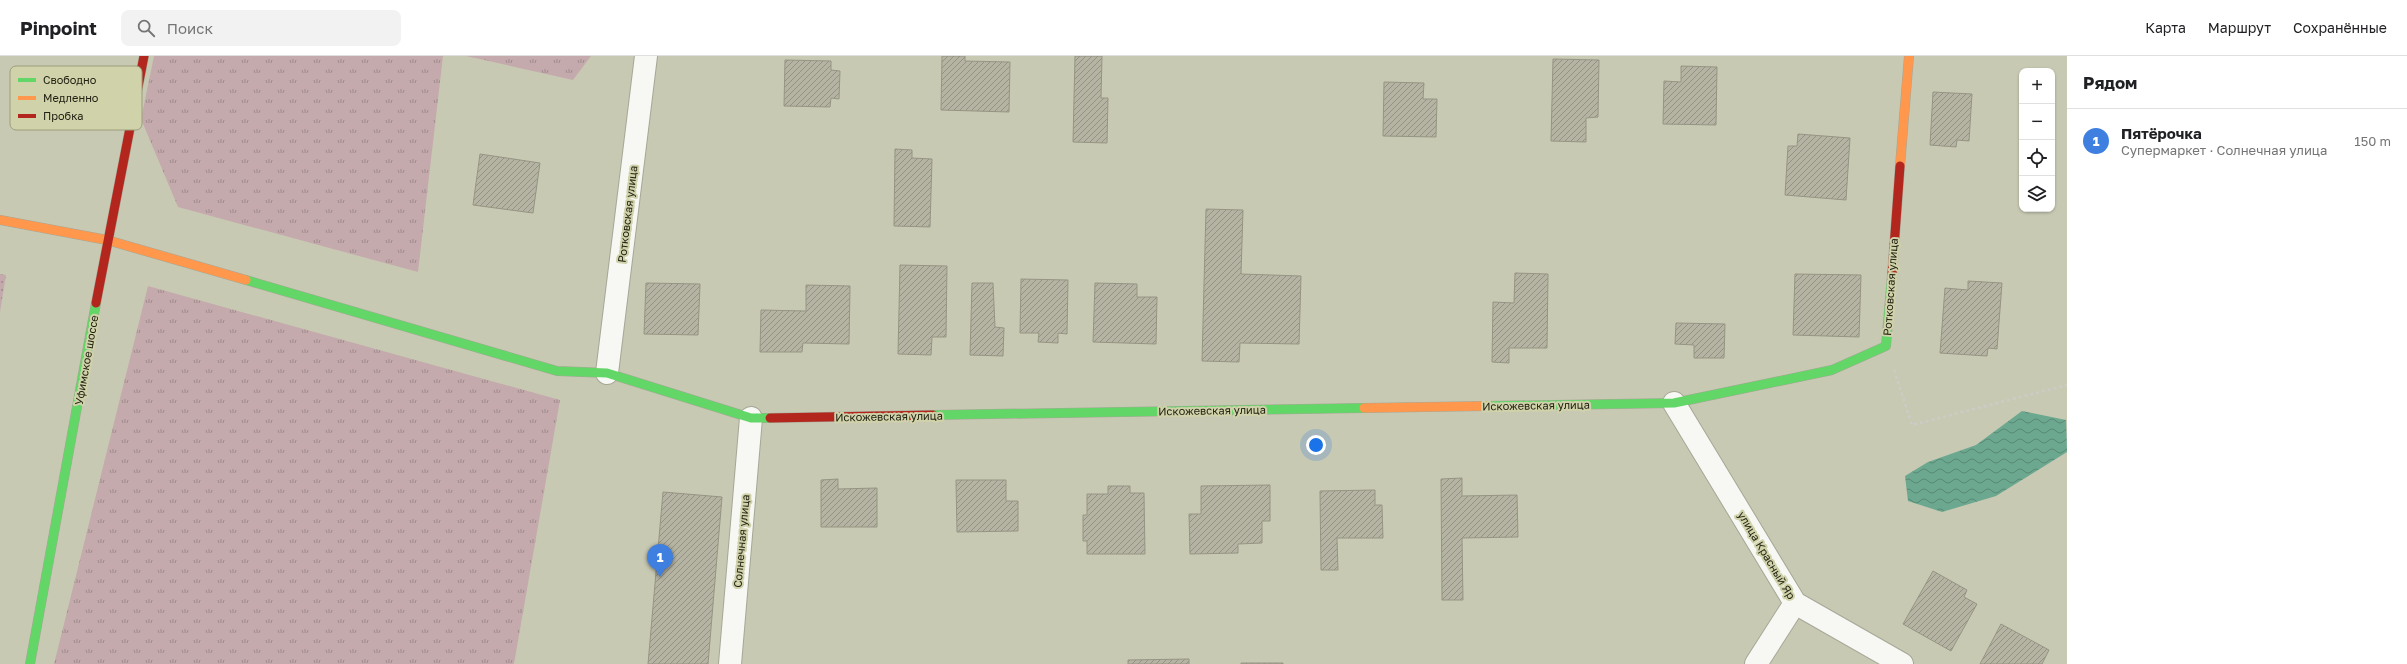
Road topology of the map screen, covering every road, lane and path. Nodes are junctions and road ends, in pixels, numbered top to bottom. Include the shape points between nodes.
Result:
1 (144, 56) edge
2 (646, 56) edge
3 (1909, 56) edge
4 (142, 66) edge
5 (129, 130) edge
6 (0, 220) edge
7 (107, 240) junction
8 (1886, 346) junction
9 (607, 373) junction
10 (2067, 385) edge
11 (1674, 403) junction
12 (751, 418) junction
13 (1795, 603) junction
14 (30, 664) edge
15 (730, 664) edge
16 (1756, 664) edge
17 (1902, 664) edge

1 - 4 street, Уфимское шоссе
2 - 9 street, Ротковская улица
3 - 8 street, Ротковская улица
5 - 7 street, Уфимское шоссе
6 - 7 street, Искожевская улица
7 - 9 street, Искожевская улица via 557,371
7 - 14 street, Уфимское шоссе
8 - 10 path via 1912,425
8 - 11 street, Ротковская улица via 1832,370
9 - 12 street, Искожевская улица
11 - 12 street, Искожевская улица
11 - 13 street, улица Красный Яр
12 - 15 street, Солнечная улица
13 - 16 street
13 - 17 street, улица Красный Яр

